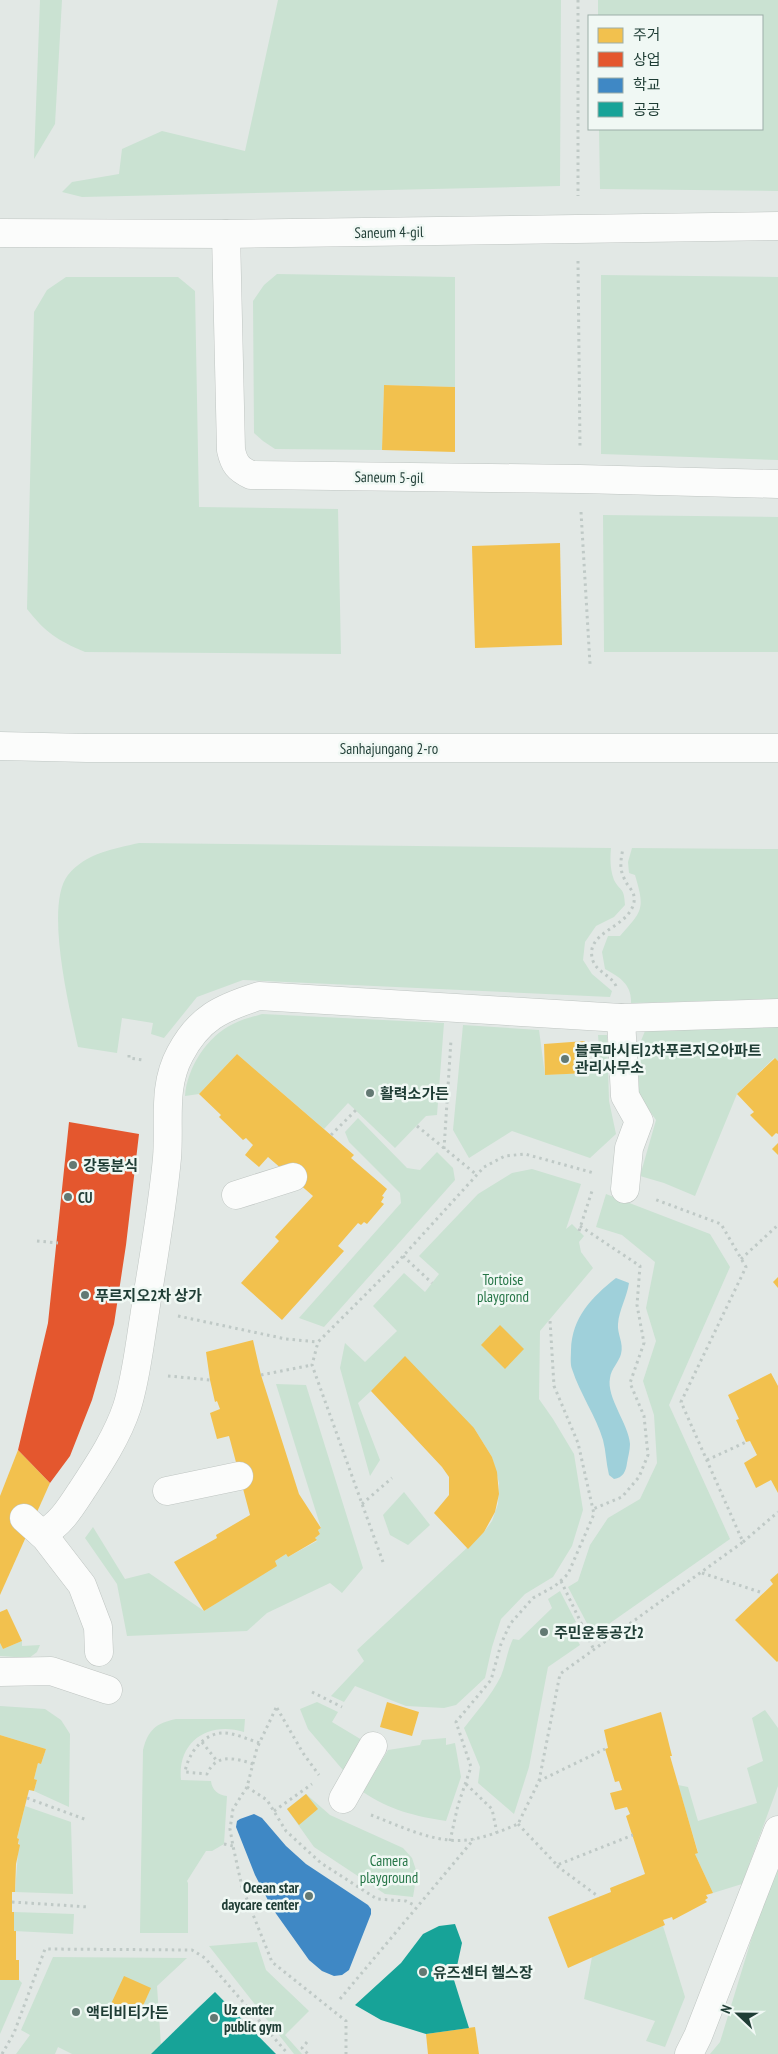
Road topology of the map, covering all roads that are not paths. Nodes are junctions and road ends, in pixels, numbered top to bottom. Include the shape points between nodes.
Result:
1 (778, 226) edge
2 (0, 233) edge
3 (226, 234) junction
4 (778, 484) edge
5 (0, 746) edge
6 (778, 748) edge
7 (778, 1013) edge
8 (621, 1018) junction
9 (293, 1177) dead end
10 (625, 1189) road end
11 (236, 1196) dead end
12 (239, 1476) dead end
13 (167, 1491) dead end
14 (99, 1652) dead end
15 (0, 1672) edge
16 (108, 1690) dead end
17 (374, 1746) dead end
18 (343, 1799) dead end
19 (778, 1830) edge
20 (689, 2054) edge

1 - 3 street, Saneum 4-gil
2 - 3 street, Saneum 4-gil
3 - 4 street, Saneum 5-gil via 231,450 234,462 251,475
5 - 6 street, Sanhajungang 2-ro
7 - 8 street
8 - 10 street via 625,1096 639,1121 629,1148
8 - 14 street via 259,996 228,1006 196,1028 179,1055 168,1090 169,1138 158,1232 136,1372 126,1408 101,1462 63,1517 38,1528 82,1585 98,1627
9 - 11 street
12 - 13 street
15 - 16 street via 51,1671
17 - 18 street
19 - 20 street

